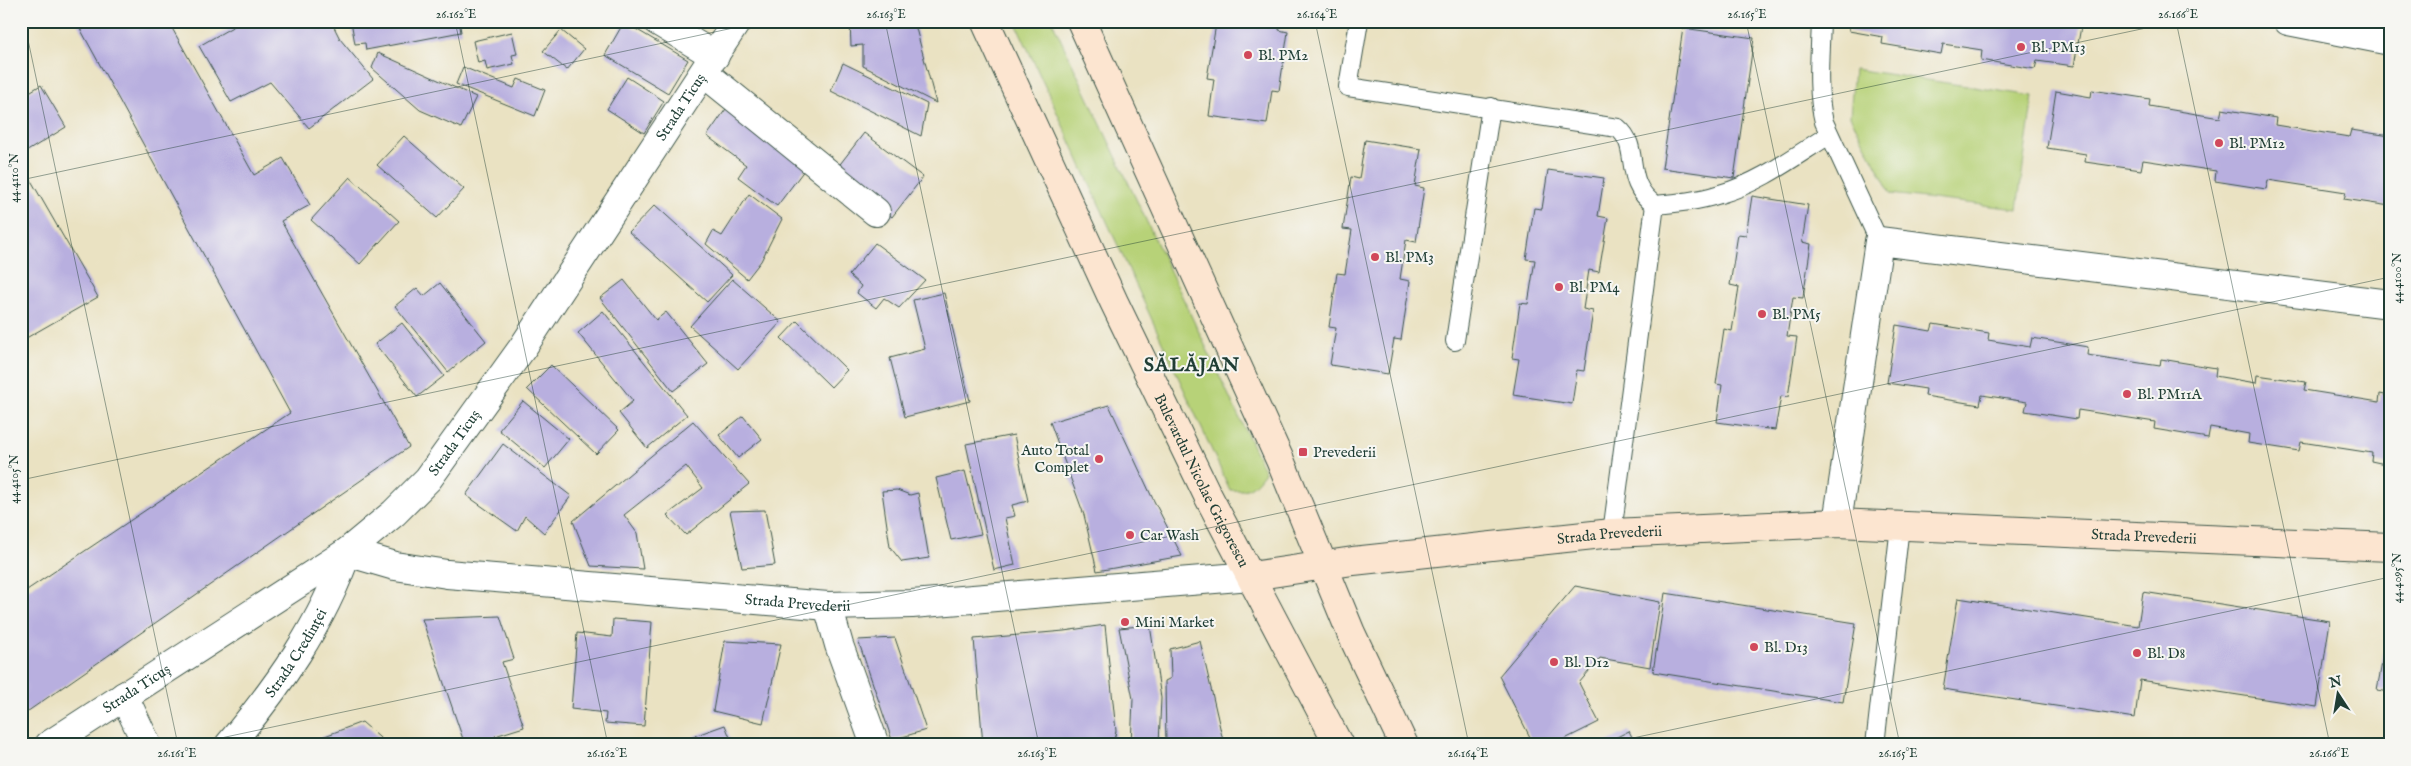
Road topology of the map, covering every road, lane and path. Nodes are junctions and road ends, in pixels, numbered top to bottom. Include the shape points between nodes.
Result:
1 (657, 21) edge
2 (737, 21) edge
3 (985, 21) edge
4 (1081, 21) edge
5 (1359, 21) edge
6 (1821, 21) edge
7 (2288, 21) edge
8 (2390, 42) edge
9 (710, 65) junction
10 (1491, 107) junction
11 (1829, 135) junction
12 (1655, 205) junction
13 (876, 212) dead end
14 (1879, 241) junction
15 (2390, 304) edge
16 (1455, 342) dead end
17 (1837, 523) junction
18 (1900, 526) junction
19 (1612, 533) junction
20 (2390, 547) edge
21 (347, 552) junction
22 (1322, 566) junction
23 (1251, 576) junction
24 (828, 606) junction
25 (124, 696) junction
26 (49, 745) edge
27 (147, 745) edge
28 (229, 745) edge
29 (874, 745) edge
30 (1339, 745) edge
31 (1404, 745) edge
32 (1875, 745) edge

1 - 9 street
2 - 9 street, Strada Ticuș
3 - 23 main road, Bulevardul Nicolae Grigorescu via 1118,310 1207,494
4 - 22 main road via 1280,460
5 - 10 lane via 1348,87
6 - 11 lane via 1820,105
7 - 8 street
9 - 13 street
9 - 21 street, Strada Ticuș via 523,347 428,479
10 - 12 lane via 1618,128 1628,144 1635,181 1643,196
10 - 16 lane
11 - 12 lane via 1756,180 1722,194 1696,201
11 - 14 lane
12 - 19 lane
14 - 15 street
14 - 17 street
17 - 18 main road, Strada Prevederii
17 - 19 main road, Strada Prevederii
18 - 20 main road, Strada Prevederii
18 - 32 lane
19 - 22 main road, Strada Prevederii
21 - 24 street, Strada Prevederii via 395,566 447,574
21 - 25 street, Strada Ticuș
21 - 28 street, Strada Credinței via 320,616 255,714
22 - 23 main road, Strada Prevederii
22 - 31 main road
23 - 24 street, Strada Prevederii via 912,604
23 - 30 main road, Bulevardul Nicolae Grigorescu
24 - 29 street
25 - 26 street, Strada Ticuș
25 - 27 street

